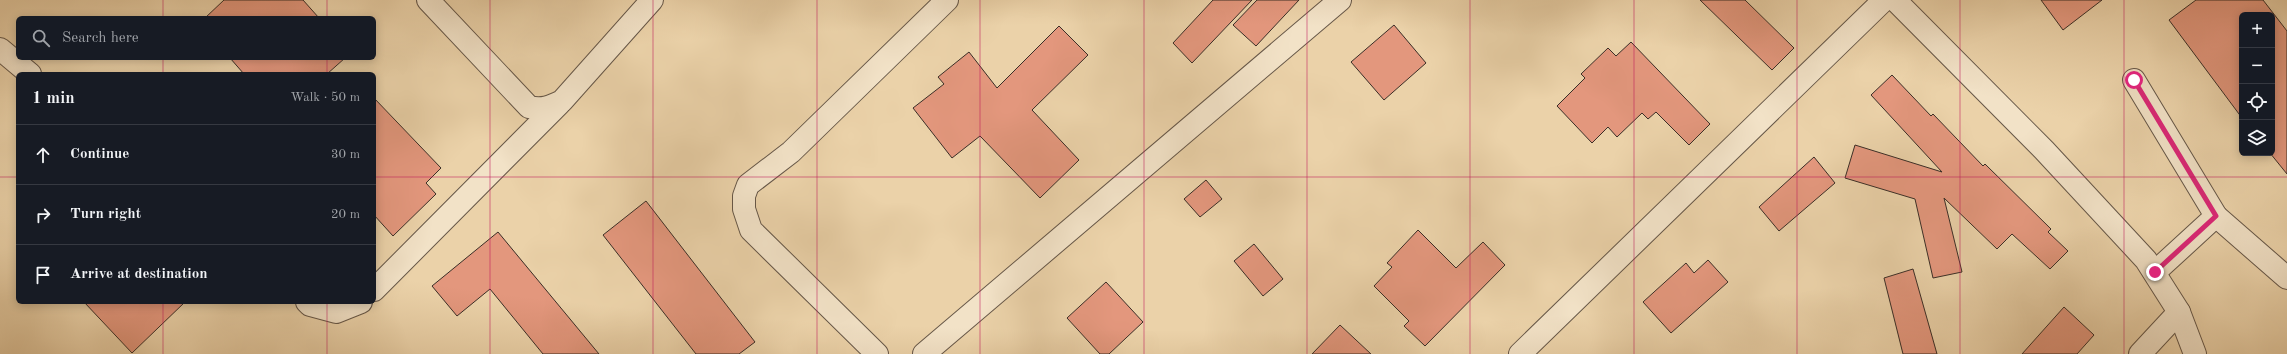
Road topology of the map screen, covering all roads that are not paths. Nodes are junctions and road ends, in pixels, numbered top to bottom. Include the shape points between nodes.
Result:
1 (428, 0) edge
2 (652, 0) edge
3 (947, 0) edge
4 (1340, 0) edge
5 (1884, 0) edge
6 (1896, 0) edge
7 (0, 50) edge
8 (28, 72) edge
9 (2134, 80) dead end
10 (562, 101) junction
11 (2216, 216) junction
12 (2155, 272) junction
13 (2287, 278) edge
14 (376, 288) edge
15 (313, 304) edge
16 (356, 304) edge
17 (2179, 312) junction
18 (877, 354) edge
19 (924, 354) edge
20 (1520, 354) edge
21 (2140, 354) edge
22 (2196, 354) edge

1 - 10 street via 529,107 547,108
2 - 10 street
3 - 18 street via 791,152 748,185 744,196 744,209 751,230
4 - 19 street
5 - 20 street
6 - 12 street via 2044,150
7 - 8 street
9 - 11 street
10 - 14 street
11 - 12 street
11 - 13 street
12 - 17 street
15 - 16 street via 336,312
17 - 21 street
17 - 22 street

